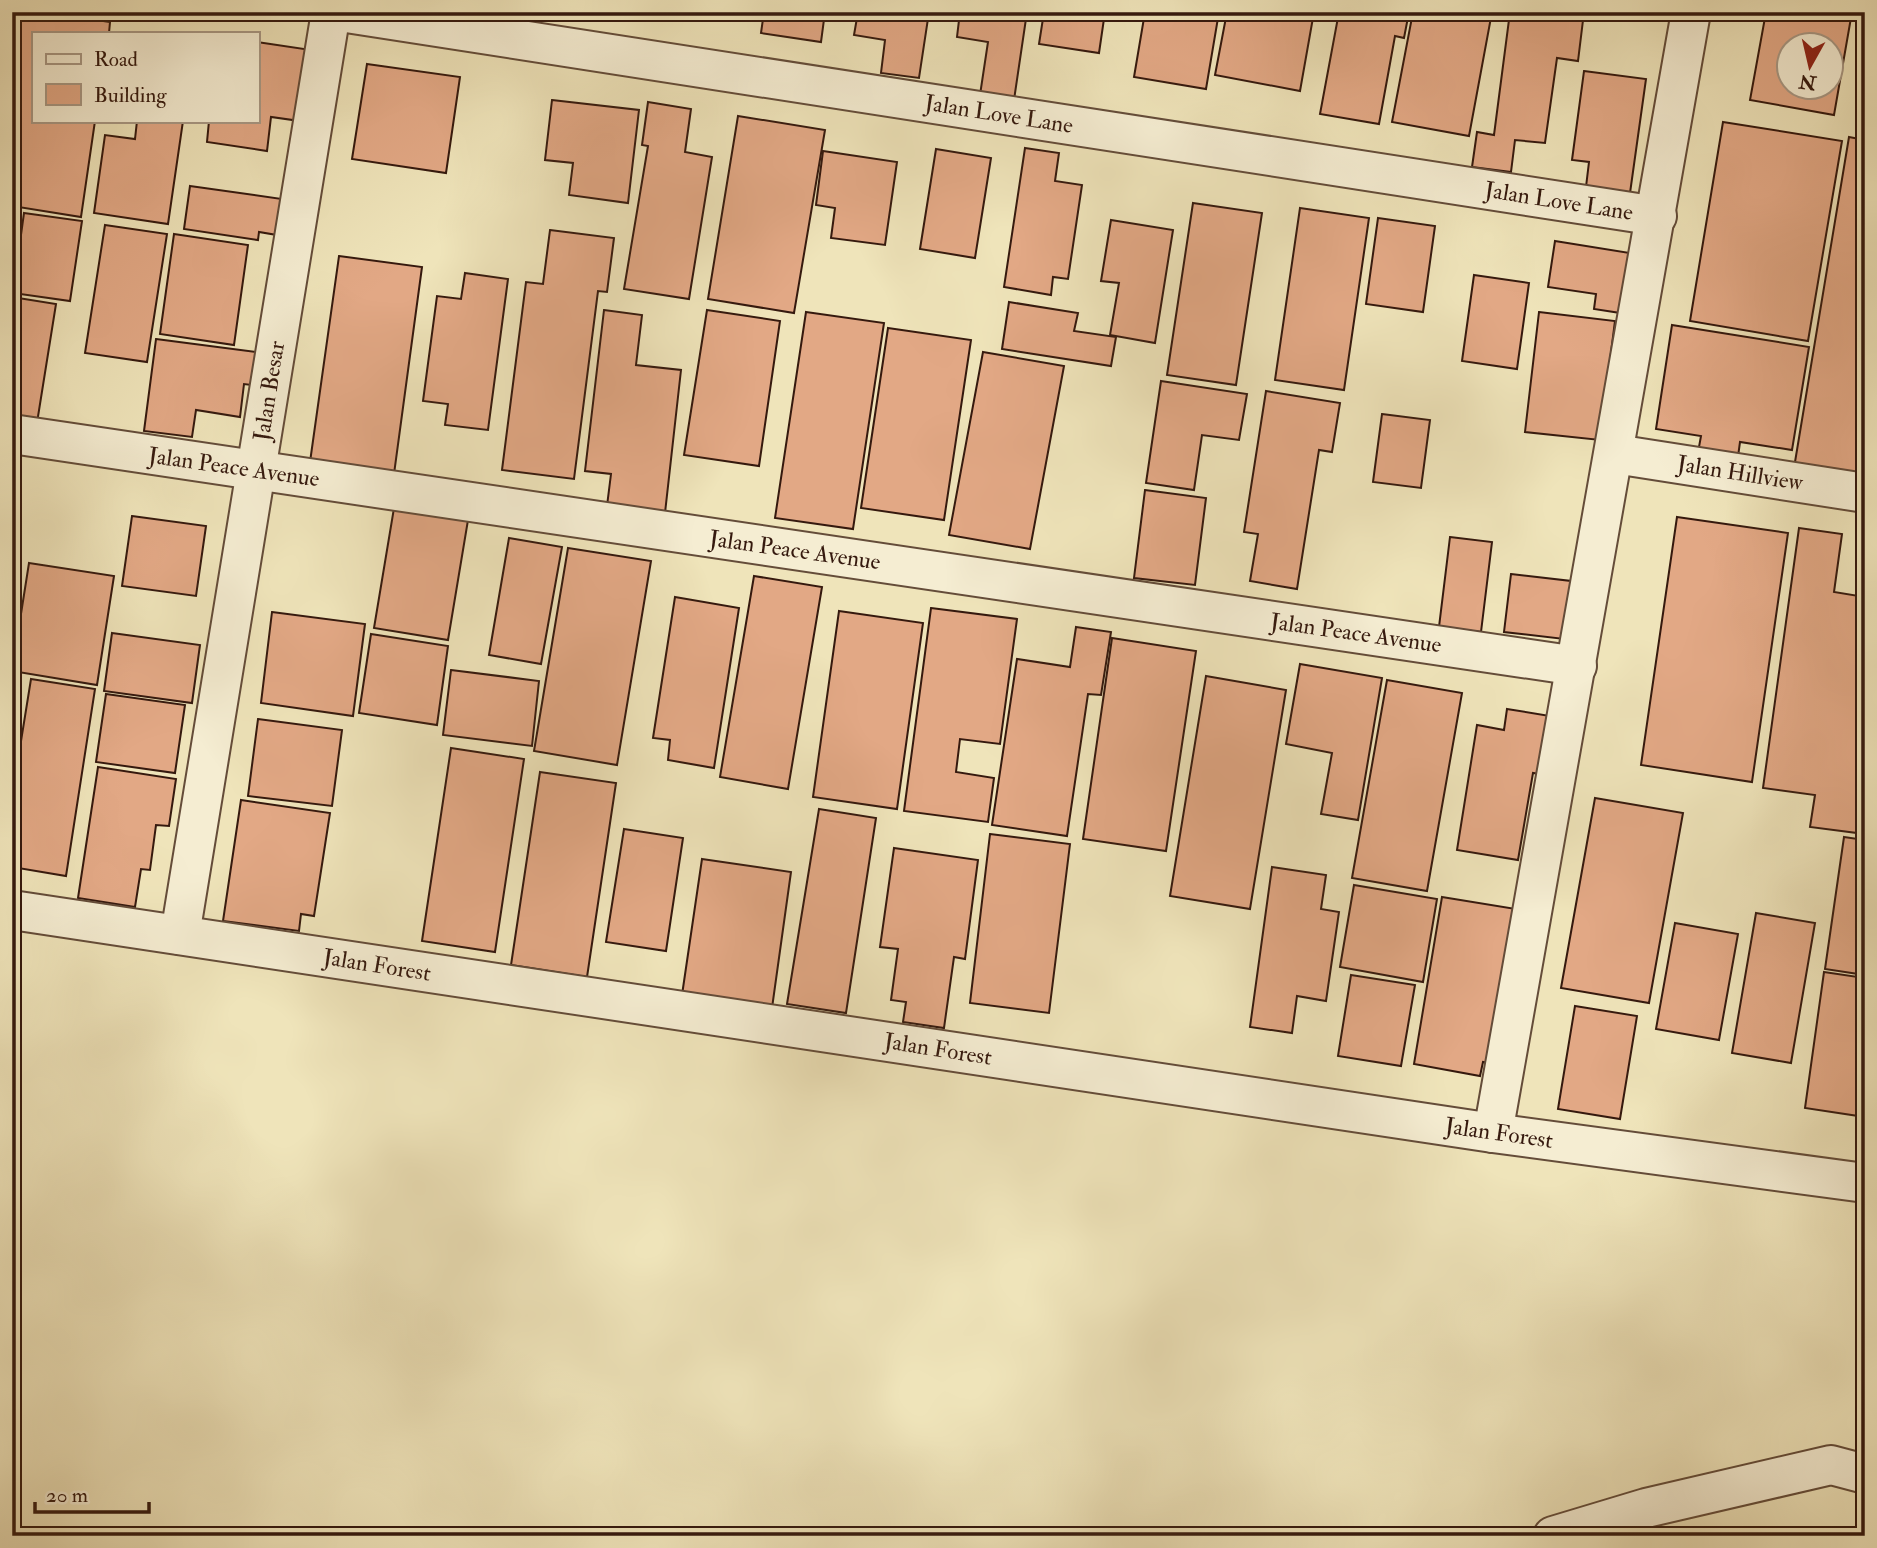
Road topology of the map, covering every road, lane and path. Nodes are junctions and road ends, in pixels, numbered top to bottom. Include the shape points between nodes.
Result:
1 (331, 12) edge
2 (340, 12) edge
3 (1692, 12) edge
4 (1657, 216) junction
5 (12, 434) edge
6 (1615, 454) junction
7 (256, 470) junction
8 (1865, 493) edge
9 (1577, 666) junction
10 (12, 910) edge
11 (180, 935) junction
12 (1493, 1133) junction
13 (1865, 1183) edge
14 (1865, 1474) edge
15 (1552, 1536) edge

1 - 7 street, Jalan Besar
2 - 4 street, Jalan Love Lane
3 - 4 street
4 - 6 street
5 - 7 street, Jalan Peace Avenue
6 - 8 street, Jalan Hillview
6 - 9 street
7 - 9 street, Jalan Peace Avenue
7 - 11 street, Jalan Besar
9 - 12 street
10 - 11 street, Jalan Forest
11 - 12 street, Jalan Forest
12 - 13 street, Jalan Forest
14 - 15 street via 1831,1465 1646,1508

